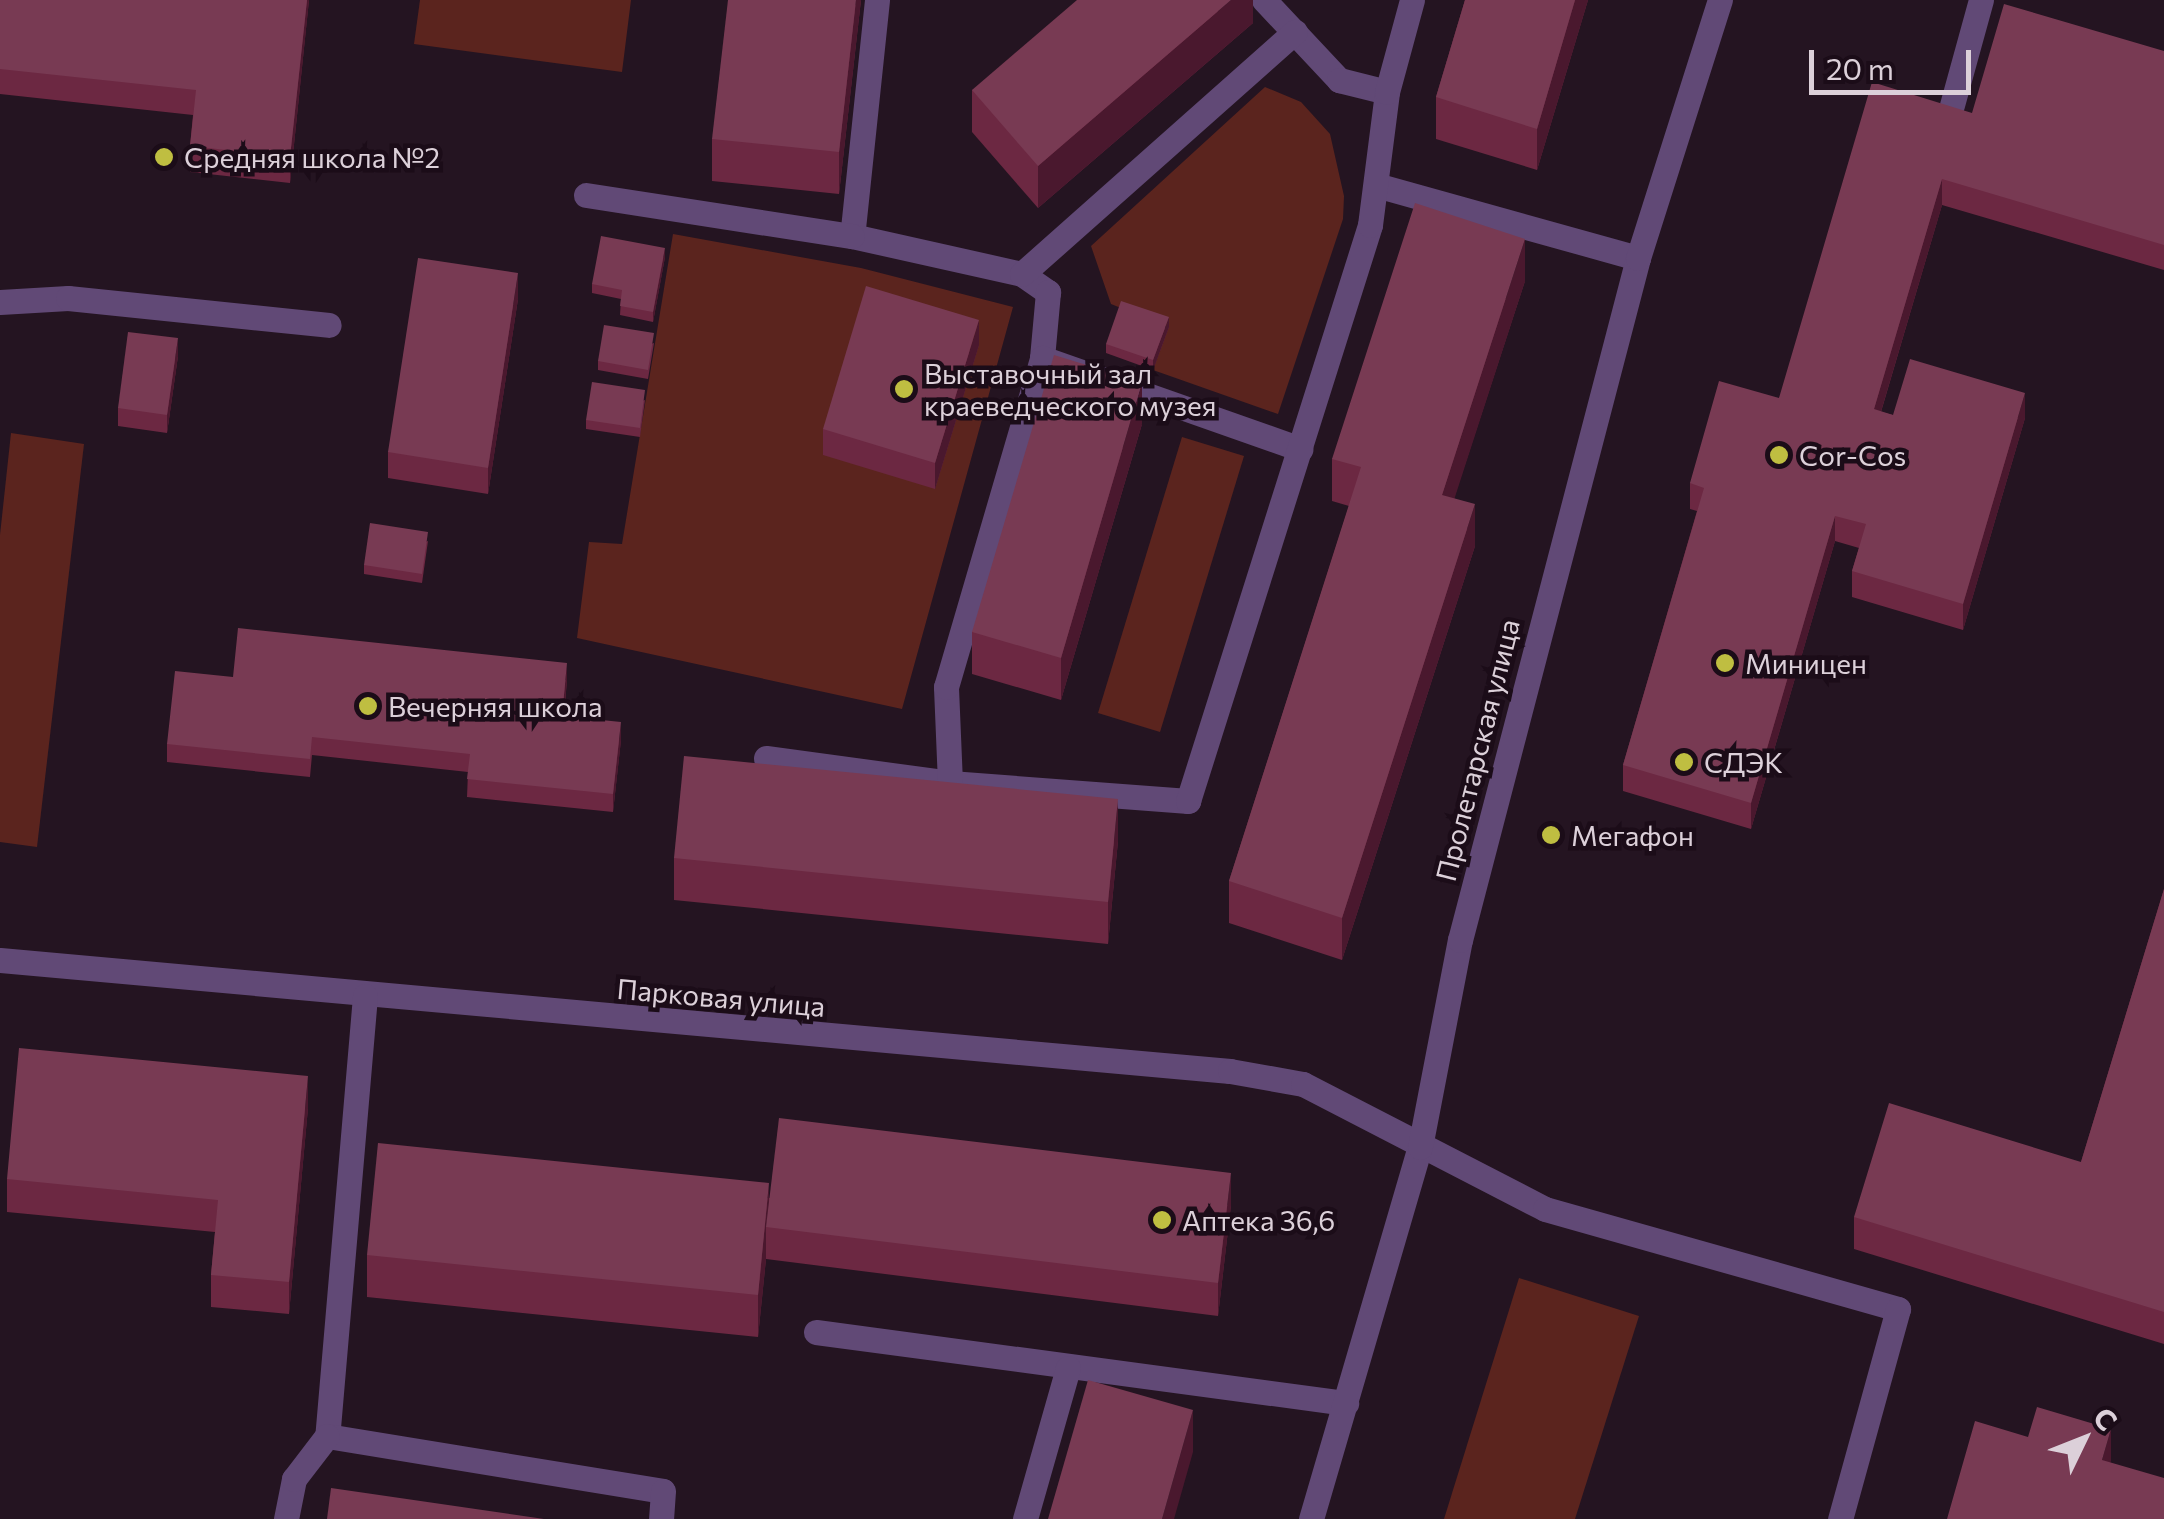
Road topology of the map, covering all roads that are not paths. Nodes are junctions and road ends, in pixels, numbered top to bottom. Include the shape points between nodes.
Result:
1 (877, 0) edge
2 (1264, 0) edge
3 (1412, 0) edge
4 (1720, 0) edge
5 (1981, 0) edge
6 (1295, 32) junction
7 (1387, 92) junction
8 (1952, 105) edge
9 (1376, 185) junction
10 (586, 195) dead end
11 (852, 236) junction
12 (1638, 258) junction
13 (1022, 274) junction
14 (0, 302) edge
15 (329, 325) dead end
16 (1042, 358) junction
17 (1300, 448) junction
18 (766, 758) dead end
19 (950, 783) junction
20 (0, 960) edge
21 (365, 996) junction
22 (1420, 1147) junction
23 (816, 1332) dead end
24 (1068, 1368) junction
25 (1346, 1404) junction
26 (327, 1436) junction
27 (286, 1519) edge
28 (661, 1519) edge
29 (1025, 1519) edge
30 (1311, 1519) edge
31 (1840, 1519) edge

1 - 11 street
2 - 6 street
3 - 7 street
4 - 12 street, Пролетарская улица
5 - 8 street
6 - 7 street via 1339,80
6 - 13 street
7 - 9 street
9 - 12 street
9 - 17 street via 1370,225
10 - 11 street
11 - 13 street
12 - 22 street, Пролетарская улица via 1460,940
13 - 16 street via 1048,292
14 - 15 street via 68,298
16 - 17 street
16 - 19 street via 946,687
17 - 19 street via 1188,801
18 - 19 street
20 - 21 street, Парковая улица
21 - 22 street, Парковая улица via 1230,1071 1337,1096
21 - 26 street
22 - 25 street, Пролетарская улица
22 - 31 street, Парковая улица via 1545,1209 1898,1310
23 - 24 street
24 - 25 street
24 - 29 street
25 - 30 street, Пролетарская улица
26 - 27 street via 294,1478
26 - 28 street via 663,1491

